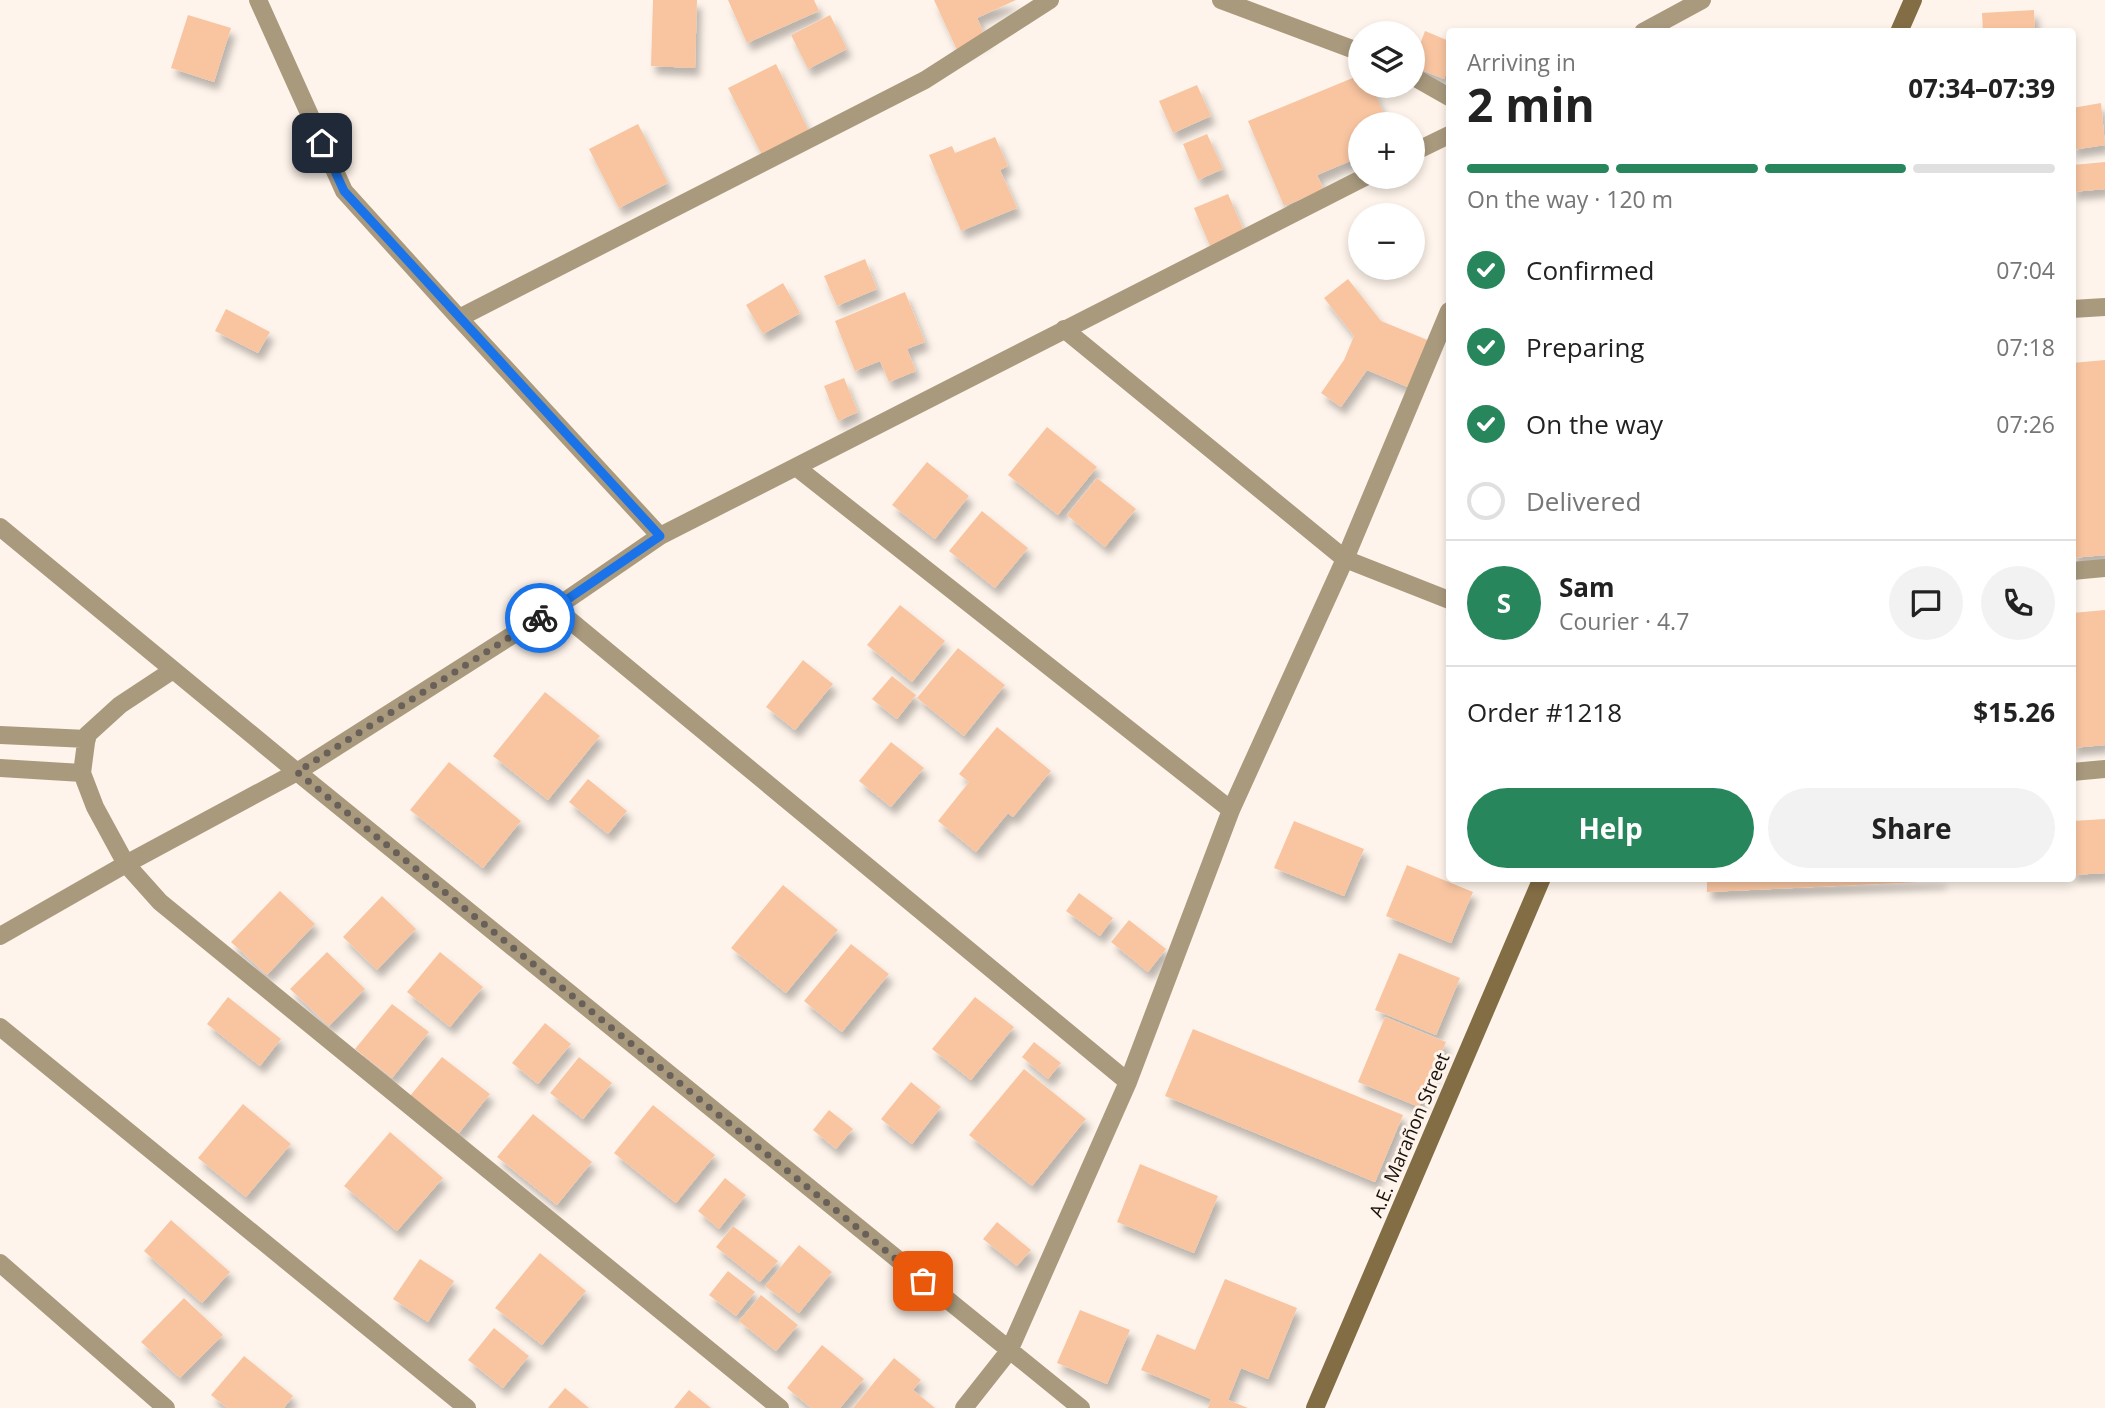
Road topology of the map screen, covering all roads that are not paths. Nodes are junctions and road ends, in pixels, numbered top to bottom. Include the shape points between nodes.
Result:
1 (258, 0) edge
2 (1050, 0) edge
3 (1221, 0) edge
4 (1702, 0) edge
5 (1913, 0) edge
6 (1650, 28) edge
7 (1901, 28) edge
8 (1348, 48) edge
9 (1425, 83) edge
10 (1446, 95) edge
11 (1446, 136) edge
12 (1425, 147) edge
13 (1348, 186) edge
14 (2105, 307) edge
15 (2076, 309) edge
16 (459, 318) junction
17 (1446, 318) edge
18 (1064, 329) junction
19 (796, 467) junction
20 (0, 527) edge
21 (660, 536) junction
22 (1345, 559) junction
23 (2105, 568) edge
24 (2076, 571) edge
25 (1446, 599) edge
26 (555, 608) junction
27 (173, 670) junction
28 (0, 735) edge
29 (87, 739) junction
30 (0, 768) edge
31 (2105, 769) edge
32 (297, 772) junction
33 (2076, 772) edge
34 (82, 773) junction
35 (1231, 810) junction
36 (126, 864) junction
37 (1540, 882) edge
38 (0, 936) edge
39 (0, 1027) edge
40 (1128, 1082) junction
41 (0, 1263) edge
42 (1009, 1351) junction
43 (166, 1408) edge
44 (467, 1408) edge
45 (780, 1408) edge
46 (964, 1408) edge
47 (1081, 1408) edge
48 (1315, 1408) edge

1 - 16 street via 344,191
2 - 16 street via 925,80
3 - 8 street
4 - 6 street
5 - 7 main road
9 - 10 street
11 - 12 street
13 - 18 street
14 - 15 street
16 - 21 street
17 - 22 street
18 - 19 street
18 - 22 street
19 - 21 street
19 - 35 street
20 - 27 street
21 - 26 street
22 - 25 street
22 - 35 street
23 - 24 street
26 - 32 street
26 - 40 street
27 - 29 street via 120,705
27 - 32 street
28 - 29 street
29 - 34 street
30 - 34 street
31 - 33 street
32 - 36 street
32 - 42 street
34 - 36 street
35 - 40 street
36 - 38 street
36 - 45 street via 160,902
37 - 48 main road, A.E. Marañon Street
39 - 44 street
40 - 42 street
41 - 43 street
42 - 46 street
42 - 47 street

